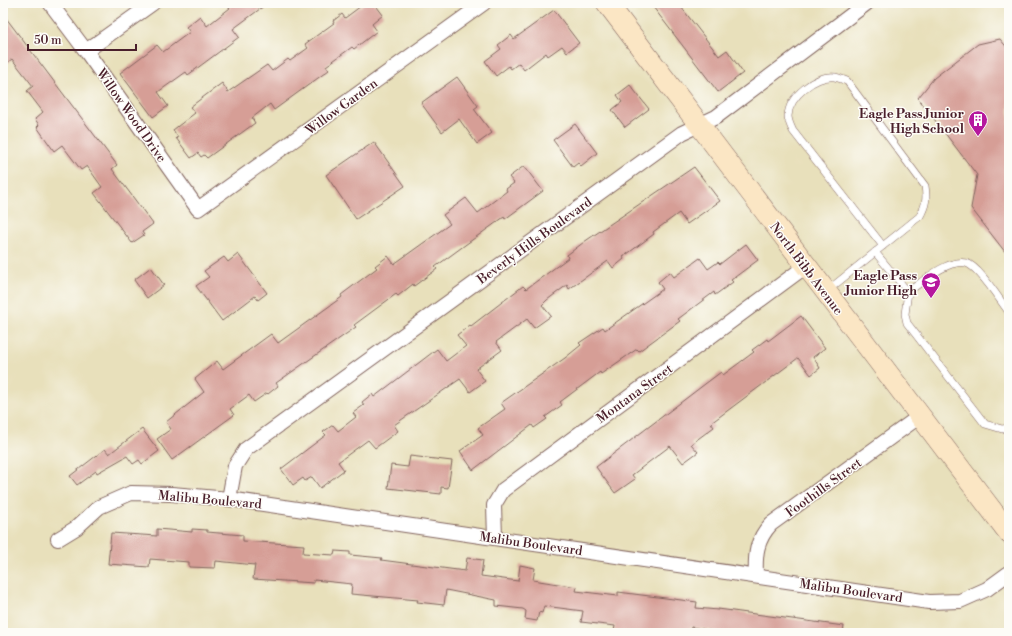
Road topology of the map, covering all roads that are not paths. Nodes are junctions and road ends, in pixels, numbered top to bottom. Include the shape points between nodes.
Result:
1 (50, 3) edge
2 (153, 3) edge
3 (484, 3) edge
4 (607, 3) edge
5 (867, 3) edge
6 (86, 51) junction
7 (700, 125) junction
8 (198, 209) joint
9 (883, 246) junction
10 (875, 252) junction
11 (806, 266) junction
12 (825, 292) junction
13 (908, 292) junction
14 (1009, 312) edge
15 (920, 416) junction
16 (1009, 428) edge
17 (229, 499) junction
18 (1009, 533) edge
19 (495, 538) junction
20 (58, 539) dead end
21 (1009, 573) edge
22 (756, 576) junction

1 - 6 street, Willow Wood Drive
2 - 6 street
3 - 8 street, Willow Garden
4 - 7 main road, North Bibb Avenue
5 - 7 street, Beverly Hills Boulevard via 716,117
6 - 8 street, Willow Wood Drive
7 - 11 main road, North Bibb Avenue
7 - 17 street, Beverly Hills Boulevard via 682,133 246,449 235,466
9 - 9 lane via 920,216 925,206 925,186 847,81 836,77 825,78 812,84 792,102 788,117 793,131
9 - 10 lane
10 - 12 lane
10 - 13 lane
11 - 12 main road, North Bibb Avenue
11 - 19 street, Montana Street via 503,490 494,505
12 - 15 main road, North Bibb Avenue
13 - 14 lane via 938,270 953,264 966,263 977,270
13 - 16 lane via 905,314 907,323 984,424 1002,429
15 - 18 main road, North Bibb Avenue
15 - 22 street, Foothills Street via 770,524 761,535
17 - 19 street, Malibu Boulevard
17 - 20 street, Malibu Boulevard via 172,494 131,494 99,507 76,528
19 - 22 street, Malibu Boulevard
21 - 22 street, Malibu Boulevard via 987,589 960,602 929,602

